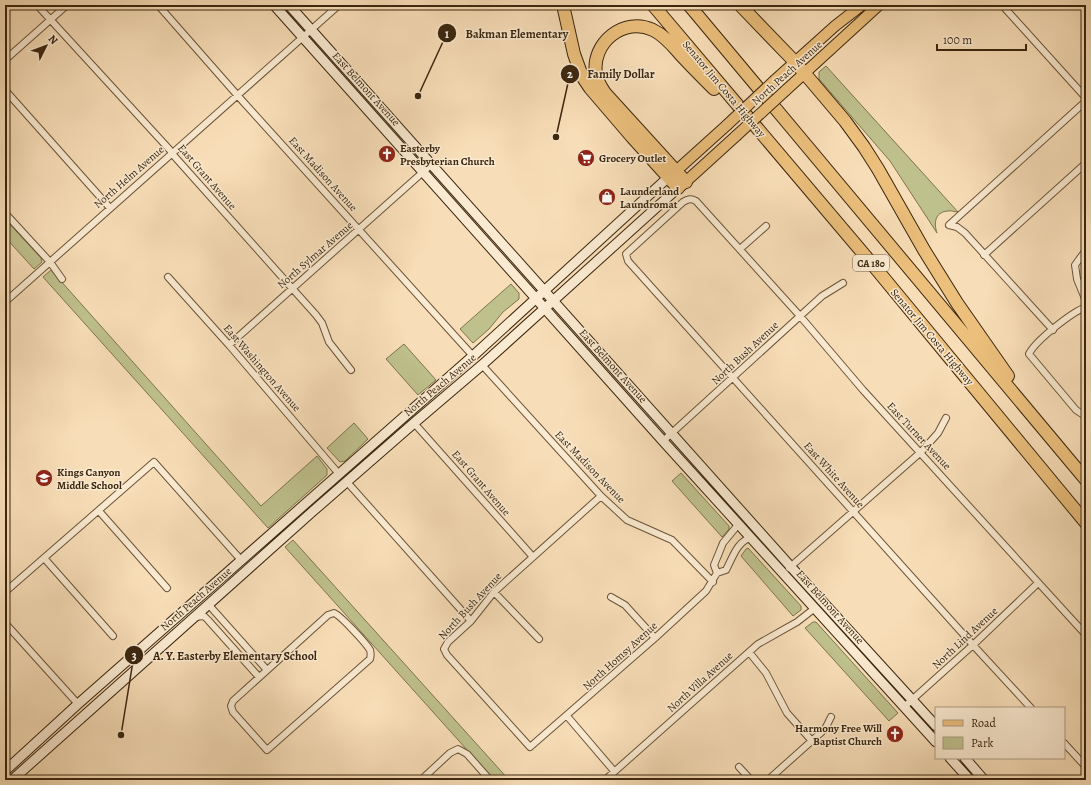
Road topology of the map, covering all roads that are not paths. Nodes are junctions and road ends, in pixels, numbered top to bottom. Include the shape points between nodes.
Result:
1 (37, 5) edge
2 (67, 5) edge
3 (158, 5) edge
4 (274, 5) edge
5 (289, 5) edge
6 (339, 5) edge
7 (563, 5) edge
8 (653, 5) edge
9 (689, 5) edge
10 (740, 5) edge
11 (862, 5) edge
12 (870, 5) edge
13 (879, 5) edge
14 (1002, 5) edge
15 (50, 20) junction
16 (859, 24) junction
17 (311, 30) junction
18 (303, 37) junction
19 (5, 60) edge
20 (794, 62) junction
21 (804, 74) junction
22 (5, 90) edge
23 (238, 96) junction
24 (1086, 98) edge
25 (1086, 101) edge
26 (172, 153) junction
27 (1086, 163) edge
28 (432, 164) junction
29 (424, 172) junction
30 (672, 174) junction
31 (682, 185) junction
32 (110, 208) junction
33 (5, 212) edge
34 (766, 226) dead end
35 (360, 229) junction
36 (740, 249) junction
37 (1086, 250) edge
38 (626, 254) joint
39 (984, 255) junction
40 (50, 262) junction
41 (872, 265) junction
42 (168, 277) dead end
43 (62, 279) dead end
44 (843, 283) dead end
45 (291, 289) junction
46 (544, 291) junction
47 (536, 298) junction
48 (554, 301) junction
49 (5, 302) edge
50 (1086, 302) edge
51 (1086, 307) edge
52 (545, 309) junction
53 (800, 316) junction
54 (1053, 330) junction
55 (229, 345) junction
56 (473, 356) junction
57 (482, 365) junction
58 (351, 370) dead end
59 (453, 374) junction
60 (733, 377) junction
61 (1086, 413) edge
62 (946, 418) dead end
63 (414, 423) junction
64 (672, 433) junction
65 (664, 441) junction
66 (1055, 442) junction
67 (921, 452) junction
68 (339, 474) junction
69 (1086, 480) edge
70 (347, 482) junction
71 (601, 496) junction
72 (99, 511) junction
73 (853, 511) junction
74 (312, 512) junction
75 (737, 522) junction
76 (1086, 523) edge
77 (752, 538) junction
78 (44, 558) junction
79 (533, 558) junction
80 (241, 560) junction
81 (791, 567) junction
82 (717, 573) junction
83 (784, 574) junction
84 (713, 582) junction
85 (1038, 582) junction
86 (166, 588) dead end
87 (5, 592) edge
88 (494, 592) junction
89 (611, 597) dead end
90 (208, 604) junction
91 (815, 608) junction
92 (194, 617) junction
93 (471, 621) junction
94 (5, 623) edge
95 (1086, 635) edge
96 (113, 636) dead end
97 (655, 638) junction
98 (539, 640) dead end
99 (973, 645) junction
100 (749, 652) junction
101 (267, 670) junction
102 (259, 677) junction
103 (912, 699) junction
104 (78, 704) junction
105 (904, 707) junction
106 (1030, 707) edge
107 (567, 716) junction
108 (831, 717) dead end
109 (935, 725) edge
110 (812, 741) junction
111 (935, 741) edge
112 (1065, 744) edge
113 (530, 747) joint
114 (951, 759) edge
115 (966, 759) edge
116 (739, 767) dead end
117 (1086, 767) edge
118 (5, 771) edge
119 (614, 771) junction
120 (5, 775) edge
121 (11, 780) edge
122 (421, 780) edge
123 (490, 780) edge
124 (605, 780) edge
125 (751, 780) edge
126 (768, 780) edge
127 (970, 780) edge
128 (984, 780) edge

1 - 15 street, East Grant Avenue
2 - 15 street
3 - 23 street, East Madison Avenue
4 - 18 main road, East Belmont Avenue
5 - 17 main road, East Belmont Avenue
6 - 17 street, North Helm Avenue
7 - 30 highway via 574,54 582,76 632,137
8 - 41 highway, Senator Jim Costa Highway / CA 180
9 - 66 highway, CA 180
10 - 20 highway
11 - 20 main road, North Peach Avenue
12 - 16 main road via 863,11
13 - 16 main road, North Peach Avenue
14 - 24 street
15 - 19 street
15 - 26 street, East Grant Avenue
16 - 21 main road, North Peach Avenue
17 - 18 street, North Helm Avenue
17 - 28 main road, East Belmont Avenue
18 - 23 street, North Helm Avenue
18 - 29 main road, East Belmont Avenue
20 - 21 highway
20 - 30 main road, North Peach Avenue, bridge
21 - 31 main road, North Peach Avenue, bridge
21 - 66 highway via 864,147 957,303
22 - 32 street
23 - 26 street, North Helm Avenue
23 - 35 street, East Madison Avenue
25 - 39 street via 949,225 965,233
26 - 32 street, North Helm Avenue
26 - 45 street, East Grant Avenue
27 - 39 street
28 - 29 street, North Sylmar Avenue
28 - 46 main road, East Belmont Avenue
29 - 35 street, North Sylmar Avenue
29 - 47 main road, East Belmont Avenue
30 - 31 highway
30 - 41 highway via 597,80 596,62 600,48 612,34 626,27 646,27 666,39
30 - 46 main road, North Peach Avenue
31 - 48 main road, North Peach Avenue
32 - 40 street, North Helm Avenue
33 - 40 street
34 - 36 street
35 - 45 street, North Sylmar Avenue
35 - 56 street, East Madison Avenue
36 - 38 street, East Turner Avenue via 696,201 687,199
36 - 53 street, East Turner Avenue
37 - 50 street via 1075,265 1077,279
38 - 60 street, East White Avenue via 628,261
39 - 54 street
40 - 43 street
40 - 49 street, North Helm Avenue
41 - 76 highway, Senator Jim Costa Highway / CA 180
42 - 55 street, East Washington Avenue
44 - 53 street, North Bush Avenue via 822,296
45 - 55 street, North Sylmar Avenue
45 - 58 street, East Grant Avenue via 322,323 329,342
46 - 47 main road, North Peach Avenue
46 - 48 main road, East Belmont Avenue
47 - 52 main road, East Belmont Avenue
47 - 56 main road, North Peach Avenue
48 - 52 main road, North Peach Avenue
48 - 64 main road, East Belmont Avenue
51 - 54 street
52 - 57 main road, North Peach Avenue
52 - 65 main road, East Belmont Avenue
53 - 60 street, North Bush Avenue
53 - 67 street, East Turner Avenue via 863,390
54 - 61 street via 1028,354 1076,410 1082,414
55 - 68 street, East Washington Avenue
56 - 59 main road, North Peach Avenue
57 - 63 main road, North Peach Avenue
57 - 71 street, East Madison Avenue
59 - 63 main road via 446,386 415,415
59 - 68 main road, North Peach Avenue
60 - 64 street, North Bush Avenue
60 - 73 street, East White Avenue
62 - 67 street via 938,433
63 - 70 main road, North Peach Avenue
63 - 79 street, East Grant Avenue
64 - 65 street, North Bush Avenue
64 - 81 main road, East Belmont Avenue
65 - 75 main road, East Belmont Avenue
66 - 69 highway, CA 180
67 - 73 street
67 - 85 street, East Turner Avenue
68 - 74 main road via 338,482 318,501
68 - 80 main road, North Peach Avenue
70 - 74 main road, North Peach Avenue
70 - 93 street
71 - 79 street, North Bush Avenue
71 - 84 street, East Madison Avenue via 627,520 672,540
72 - 78 street
72 - 80 street via 154,462
72 - 86 street
73 - 81 street
73 - 99 street, East White Avenue
74 - 90 main road, North Peach Avenue
75 - 77 main road, East Belmont Avenue
75 - 82 street, North Homsy Avenue via 716,559 714,565
77 - 82 street, North Homsy Avenue via 743,541 726,570
77 - 83 main road, East Belmont Avenue
78 - 87 street
78 - 96 street
79 - 88 street, North Bush Avenue
80 - 90 main road via 239,569 211,595
80 - 104 main road, North Peach Avenue
81 - 83 street
81 - 103 main road, East Belmont Avenue
82 - 84 street, North Homsy Avenue
83 - 91 main road, East Belmont Avenue
84 - 97 street, North Homsy Avenue
85 - 95 street, East Turner Avenue
85 - 99 street, North Lind Avenue
88 - 93 street, North Bush Avenue
88 - 98 street
89 - 97 street via 625,605
90 - 92 main road, North Peach Avenue
90 - 101 street
91 - 100 street, North Villa Avenue
91 - 105 main road, East Belmont Avenue
92 - 102 street via 204,616
92 - 121 main road, North Peach Avenue
93 - 113 street, North Bush Avenue via 444,649
94 - 104 street
97 - 107 street, North Homsy Avenue
99 - 103 street, North Lind Avenue
99 - 106 street, East White Avenue
100 - 110 street via 766,673 787,713
100 - 119 street, North Villa Avenue
101 - 102 street
101 - 102 street via 328,615 334,613 341,617 369,648 371,655 368,661 267,750 233,712 231,706 233,701
103 - 105 street, North Lind Avenue
103 - 109 main road, East Belmont Avenue
104 - 118 main road, North Peach Avenue
105 - 111 main road, East Belmont Avenue
107 - 113 street, North Homsy Avenue
107 - 119 street
108 - 110 street via 825,729
110 - 126 street
112 - 117 street
114 - 127 main road
115 - 128 main road
116 - 125 street
119 - 124 street, North Villa Avenue
120 - 121 main road
122 - 123 street via 450,753 458,749 468,754

